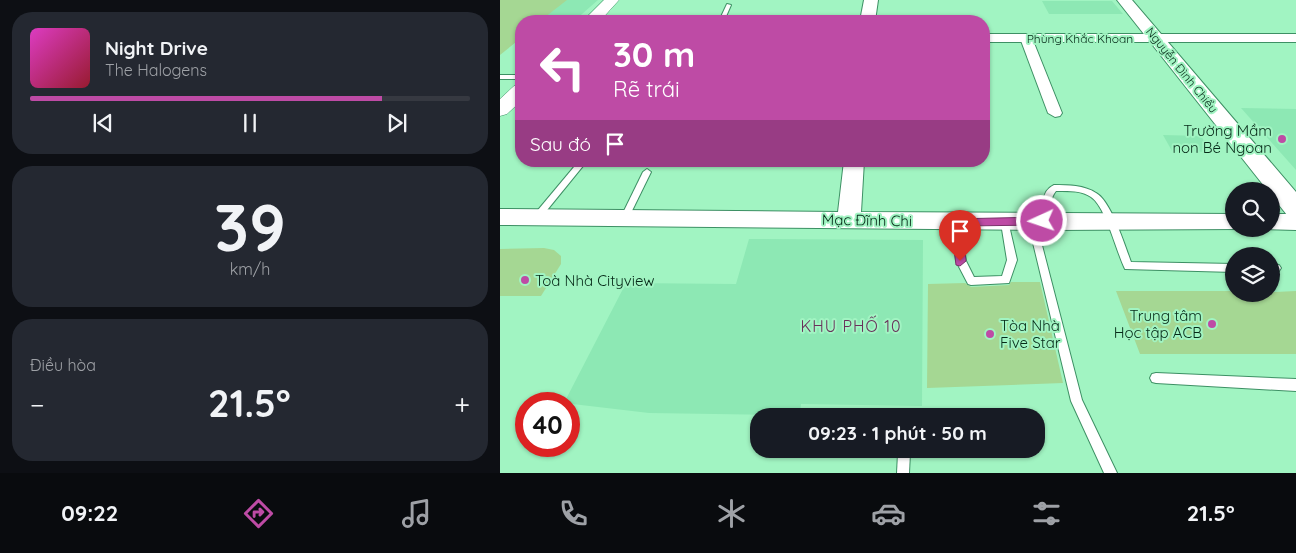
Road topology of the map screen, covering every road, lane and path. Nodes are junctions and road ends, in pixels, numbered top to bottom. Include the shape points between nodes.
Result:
1 (612, 0) edge
2 (870, 0) edge
3 (1124, 0) edge
4 (729, 5) dead end
5 (597, 15) edge
6 (724, 15) edge
7 (869, 15) edge
8 (990, 38) edge
9 (1026, 38) junction
10 (1155, 38) junction
11 (1296, 38) edge
12 (500, 77) edge
13 (515, 77) edge
14 (515, 96) edge
15 (500, 110) edge
16 (1055, 113) dead end
17 (579, 167) edge
18 (853, 167) edge
19 (647, 172) dead end
20 (1296, 209) edge
21 (500, 217) edge
22 (536, 218) junction
23 (624, 219) junction
24 (849, 219) junction
25 (1042, 221) junction
26 (956, 222) junction
27 (1110, 222) junction
28 (1225, 222) edge
29 (1280, 222) edge
30 (1296, 222) edge
31 (1005, 223) junction
32 (1225, 268) edge
33 (1156, 378) dead end
34 (1296, 385) edge
35 (904, 458) edge
36 (903, 473) edge
37 (1111, 473) edge

1 - 5 main road
2 - 7 main road
3 - 10 main road, Nguyễn Đình Chiểu
4 - 6 lane
8 - 9 street, Phùng Khắc Khoan
9 - 10 street, Phùng Khắc Khoan
9 - 16 street
10 - 11 street, Phùng Khắc Khoan
10 - 20 main road, Nguyễn Đình Chiểu
12 - 13 lane
14 - 15 main road
17 - 22 lane
18 - 24 street
19 - 23 lane
21 - 22 street, Mạc Đĩnh Chi
22 - 23 street, Mạc Đĩnh Chi
23 - 24 street, Mạc Đĩnh Chi
24 - 26 street, Mạc Đĩnh Chi
25 - 27 street, Mạc Đĩnh Chi
25 - 27 lane via 1047,195 1054,188 1072,188 1095,196 1103,204
25 - 31 street, Mạc Đĩnh Chi
25 - 37 lane via 1077,402
26 - 31 street, Mạc Đĩnh Chi
26 - 31 lane via 960,261 971,281 1006,280 1012,260
27 - 28 street, Mạc Đĩnh Chi
27 - 32 lane via 1128,266
29 - 30 street
33 - 34 lane
35 - 36 lane

